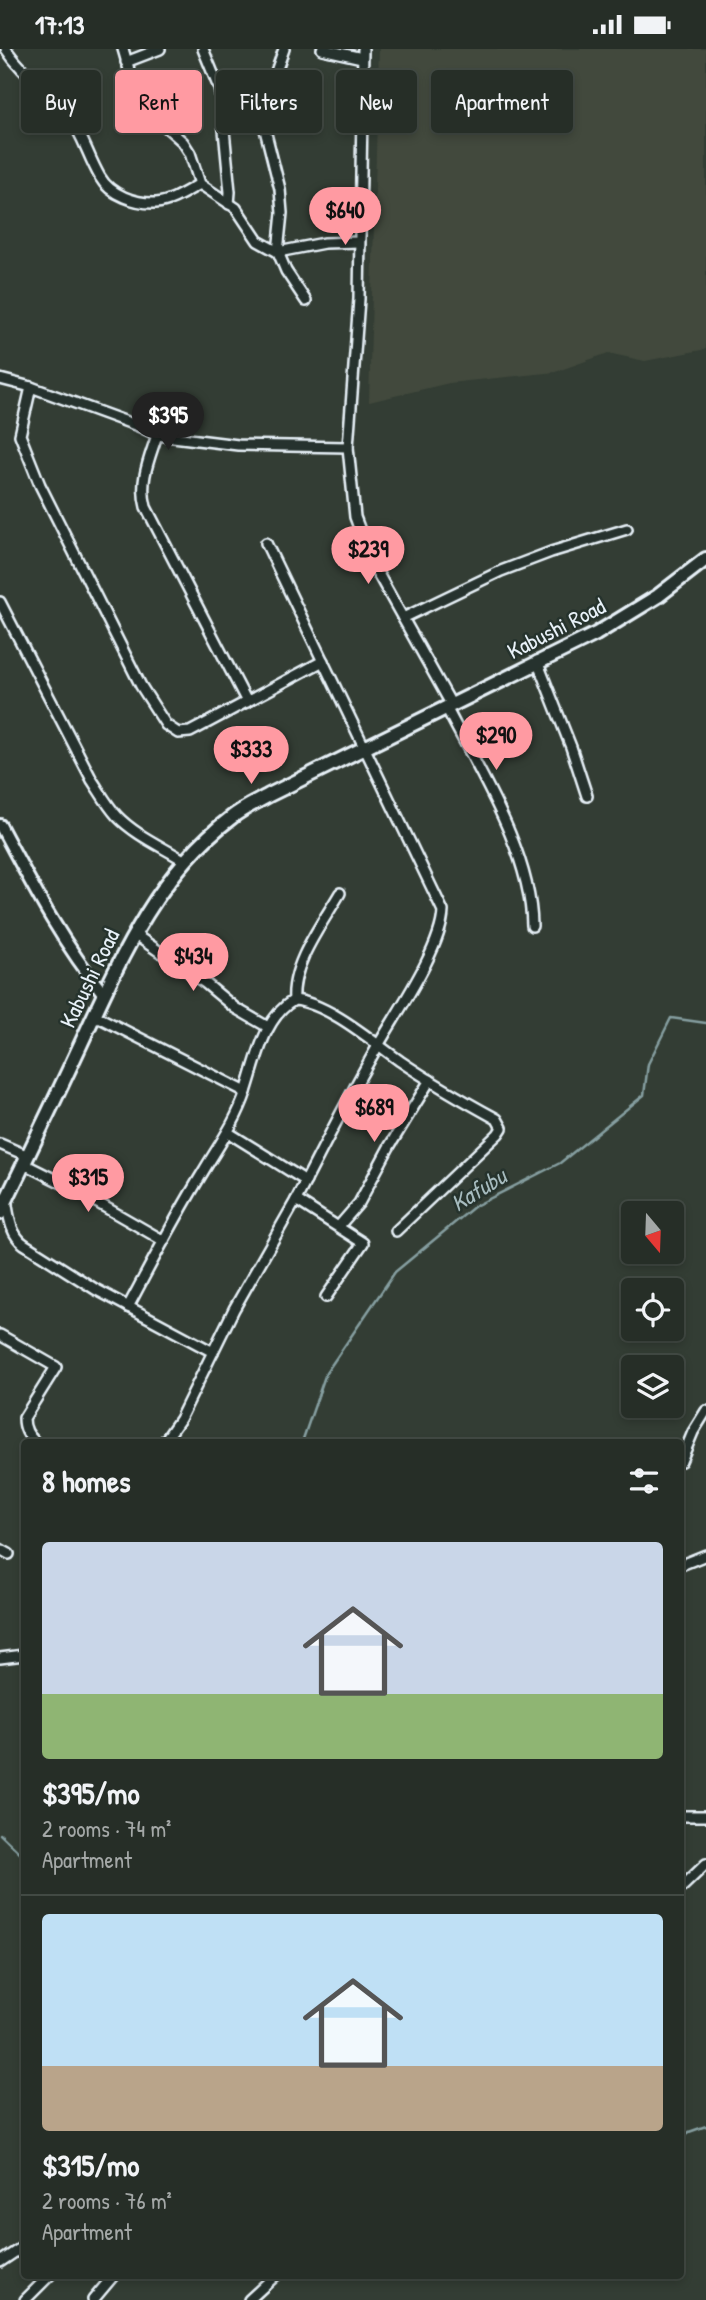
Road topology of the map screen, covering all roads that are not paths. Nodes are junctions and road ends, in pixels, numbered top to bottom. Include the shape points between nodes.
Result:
1 (6, 49) edge
2 (123, 49) edge
3 (160, 49) edge
4 (203, 49) edge
5 (284, 49) edge
6 (321, 49) edge
7 (362, 54) edge
8 (126, 62) junction
9 (200, 184) junction
10 (229, 204) junction
11 (359, 242) junction
12 (278, 253) junction
13 (306, 301) dead end
14 (0, 379) edge
15 (31, 387) junction
16 (156, 435) junction
17 (348, 447) junction
18 (627, 529) dead end
19 (266, 543) dead end
20 (706, 559) edge
21 (0, 602) edge
22 (403, 618) junction
23 (323, 661) junction
24 (537, 661) junction
25 (247, 702) junction
26 (449, 706) junction
27 (365, 748) junction
28 (587, 796) dead end
29 (0, 825) edge
30 (185, 861) junction
31 (340, 893) dead end
32 (532, 926) dead end
33 (134, 934) junction
34 (103, 993) junction
35 (294, 1000) junction
36 (94, 1015) junction
37 (268, 1027) junction
38 (378, 1045) junction
39 (430, 1080) junction
40 (246, 1092) junction
41 (229, 1133) junction
42 (0, 1144) edge
43 (26, 1160) junction
44 (306, 1181) junction
45 (6, 1200) junction
46 (296, 1200) junction
47 (0, 1213) edge
48 (339, 1226) junction
49 (396, 1231) dead end
50 (164, 1241) junction
51 (326, 1297) dead end
52 (128, 1307) junction
53 (0, 1335) edge
54 (213, 1352) junction
55 (706, 1411) edge
56 (33, 1439) edge
57 (166, 1439) edge
58 (684, 1455) edge
59 (706, 1555) edge
60 (684, 1564) edge
61 (21, 1655) edge
62 (0, 1658) edge
63 (684, 1816) edge
64 (706, 1816) edge
65 (706, 1864) edge
66 (684, 1885) edge
67 (21, 2248) edge
68 (0, 2262) edge
69 (46, 2279) edge
70 (111, 2279) edge
71 (272, 2279) edge
72 (253, 2298) edge
73 (24, 2300) edge
74 (93, 2300) edge

1 - 9 street via 70,117 99,176 112,192 155,203
2 - 8 street
3 - 8 street
4 - 10 street via 221,99
5 - 12 street via 260,103 280,189
6 - 7 street
7 - 11 street
8 - 9 street via 144,107 183,142
9 - 10 street
10 - 12 street via 258,241
11 - 12 street via 324,243
11 - 17 street
12 - 13 street
14 - 15 street
15 - 16 street
15 - 25 street via 20,435 26,452 141,685 166,725 178,733 190,731
16 - 17 street via 238,445
16 - 25 street via 143,477 146,507
17 - 22 street via 360,534
18 - 22 street via 501,571
19 - 23 street
20 - 24 main road, Kabushi Road via 658,596 596,634
21 - 30 street via 108,806 119,819
22 - 26 street
23 - 25 street
23 - 27 street
24 - 26 main road, Kabushi Road
24 - 28 street
26 - 27 main road, Kabushi Road
26 - 32 street via 503,817 532,904
27 - 30 main road, Kabushi Road via 233,815
27 - 38 street via 443,911 443,922 421,971
29 - 34 street via 79,964
30 - 33 main road, Kabushi Road via 154,899
31 - 35 street via 298,968
33 - 34 main road, Kabushi Road
33 - 37 street
34 - 36 main road, Kabushi Road
35 - 37 street
35 - 38 street via 307,1001
36 - 40 street
36 - 43 main road, Kabushi Road
37 - 40 street
38 - 39 street
38 - 44 street
39 - 48 street via 359,1203
39 - 49 street via 497,1119 502,1128
40 - 41 street
41 - 44 street
41 - 50 street
42 - 43 street
43 - 45 main road, Kabushi Road
43 - 50 street
44 - 46 street
45 - 47 main road, Kabushi Road
45 - 52 street via 16,1239
46 - 48 street
46 - 54 street
48 - 51 street via 363,1243
50 - 52 street
52 - 54 street
53 - 56 street via 56,1367 24,1418
54 - 57 street
55 - 58 street
59 - 60 street
61 - 62 street
63 - 64 street
65 - 66 street
67 - 68 street
69 - 73 street
70 - 74 street
71 - 72 street

